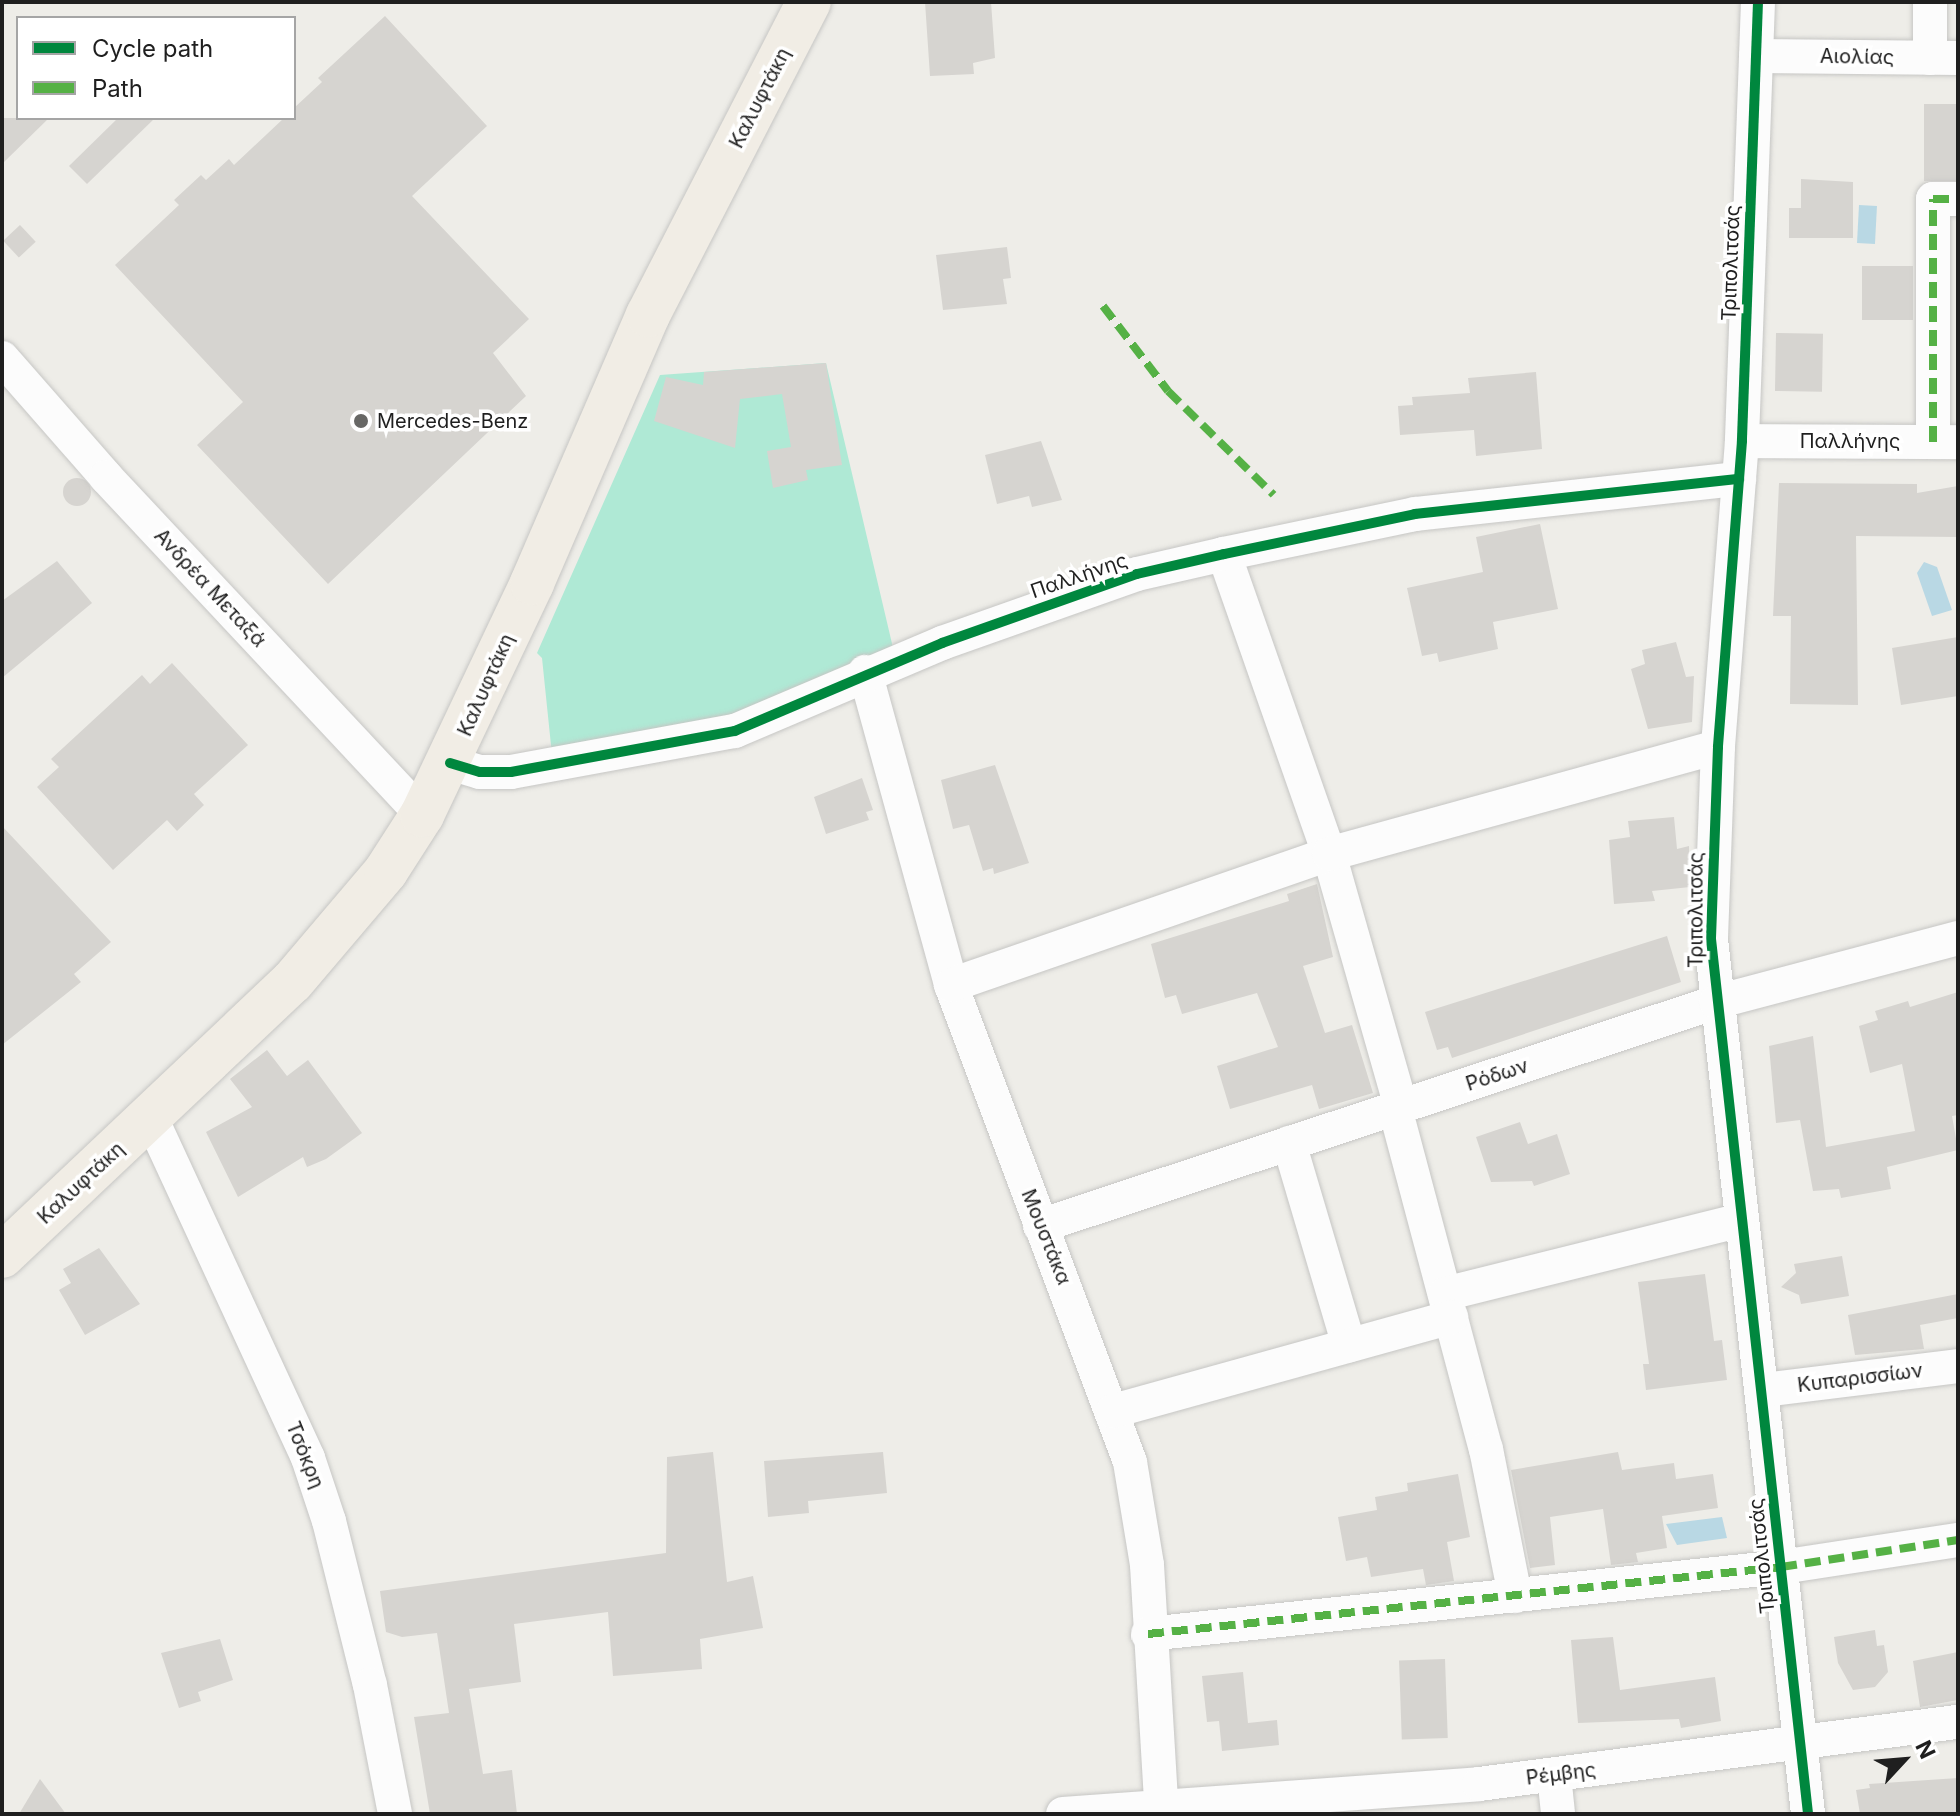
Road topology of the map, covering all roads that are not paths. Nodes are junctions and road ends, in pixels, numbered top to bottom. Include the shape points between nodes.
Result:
1 (809, 2) edge
2 (1758, 2) edge
3 (1930, 2) edge
4 (1756, 56) junction
5 (1944, 58) edge
6 (1958, 199) edge
7 (2, 358) edge
8 (1742, 441) junction
9 (1945, 442) edge
10 (1739, 479) junction
11 (1224, 554) junction
12 (865, 672) junction
13 (1718, 747) junction
14 (450, 763) junction
15 (422, 815) junction
16 (1329, 854) junction
17 (1958, 938) edge
18 (951, 985) junction
19 (1716, 1002) junction
20 (1398, 1107) junction
21 (151, 1118) junction
22 (1289, 1143) junction
23 (1738, 1221) junction
24 (1040, 1226) junction
25 (2, 1256) edge
26 (1448, 1306) junction
27 (1349, 1345) junction
28 (1958, 1366) edge
29 (1763, 1390) junction
30 (1113, 1411) junction
31 (1958, 1540) edge
32 (1781, 1567) junction
33 (1515, 1596) junction
34 (1148, 1634) junction
35 (1958, 1722) edge
36 (1801, 1742) junction
37 (1554, 1775) junction
38 (1162, 1811) edge
39 (395, 1814) edge
40 (1063, 1814) edge
41 (1558, 1814) edge
42 (1808, 1814) edge

1 - 14 main road, Καλυφτάκη via 648,315
2 - 4 street, Τριπολιτσάς
3 - 5 street
4 - 5 street, Αιολίας
4 - 8 street, Τριπολιτσάς
6 - 9 street via 1933,199
7 - 15 street, Ανδρέα Μεταξά
8 - 9 street, Παλλήνης
8 - 10 street, Τριπολιτσάς
10 - 11 street, Παλλήνης via 1415,514
10 - 13 street, Τριπολιτσάς
11 - 12 street, Παλλήνης via 1137,574
11 - 16 street
12 - 14 street, Παλλήνης via 735,731 511,772 480,772
12 - 18 street, Μουστάκα
13 - 16 street
13 - 19 street, Τριπολιτσάς via 1711,939
14 - 15 main road, Καλυφτάκη
15 - 21 main road, Καλυφτάκη via 340,930
16 - 18 street
16 - 20 street
17 - 19 street, Ρόδων
18 - 24 street, Μουστάκα
19 - 20 street, Ρόδων
19 - 23 street, Τριπολιτσάς
20 - 22 street, Ρόδων
20 - 26 street
21 - 25 main road, Καλυφτάκη
21 - 39 street, Τσόκρη via 308,1458 370,1685
22 - 24 street, Ρόδων
22 - 27 street
23 - 26 street
23 - 29 street, Τριπολιτσάς
24 - 30 street, Μουστάκα
26 - 27 street
26 - 33 street via 1486,1449
27 - 30 street
28 - 29 street, Κυπαρισσίων
29 - 32 street, Τριπολιτσάς
30 - 34 street, Μουστάκα via 1130,1462 1147,1565
31 - 32 street
32 - 33 street
32 - 36 street, Τριπολιτσάς
33 - 34 street
34 - 38 street, Μουστάκα
35 - 36 street, Ρέμβης
36 - 37 street, Ρέμβης
36 - 42 street, Τριπολιτσάς
37 - 38 street, Ρέμβης
37 - 41 street
38 - 40 street, Ρέμβης

